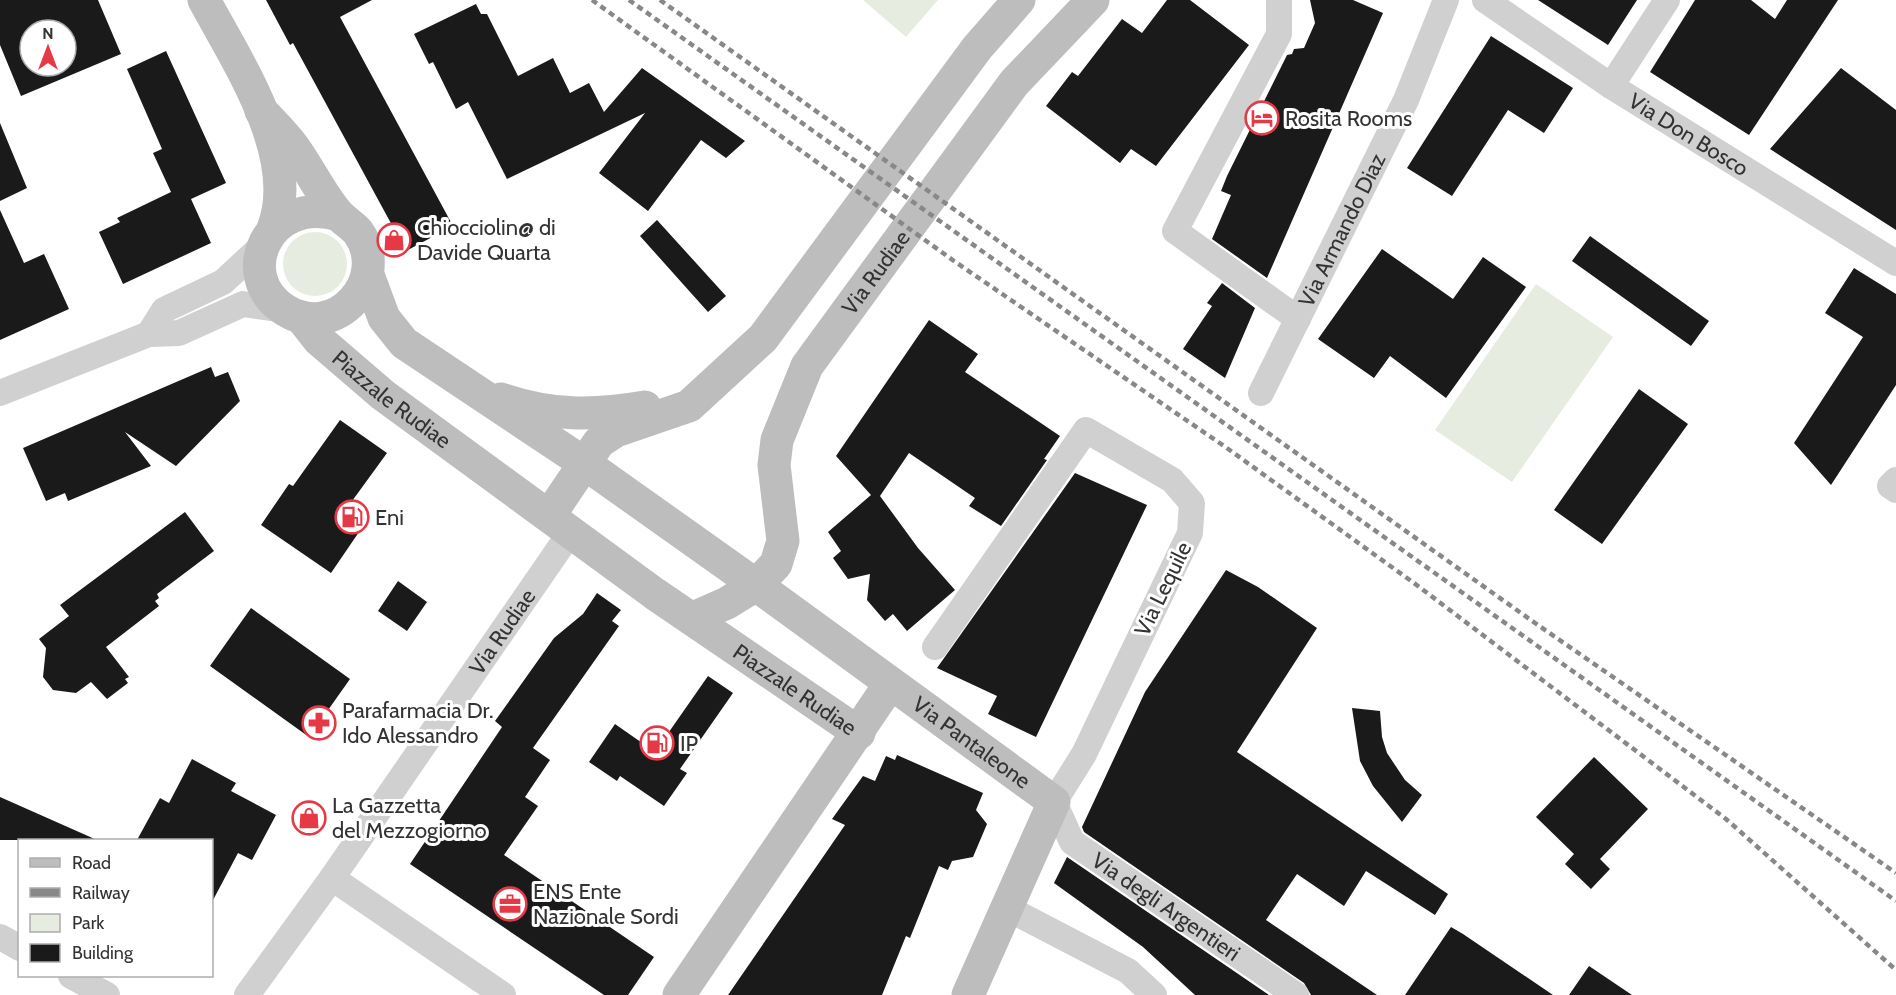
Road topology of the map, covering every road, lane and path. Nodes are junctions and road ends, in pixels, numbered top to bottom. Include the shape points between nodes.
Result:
1 (204, 0) edge
2 (1019, 0) edge
3 (1093, 0) edge
4 (1279, 0) edge
5 (1446, 0) edge
6 (1485, 0) edge
7 (1667, 0) edge
8 (1611, 86) junction
9 (261, 111) junction
10 (339, 215) junction
11 (268, 237) junction
12 (1896, 263) edge
13 (368, 275) junction
14 (293, 314) junction
15 (1298, 319) junction
16 (149, 334) junction
17 (465, 386) junction
18 (712, 386) junction
19 (0, 393) edge
20 (1260, 393) dead end
21 (584, 463) junction
22 (1896, 480) edge
23 (1896, 490) edge
24 (560, 525) junction
25 (756, 585) junction
26 (693, 618) junction
27 (935, 647) dead end
28 (890, 684) junction
29 (859, 733) junction
30 (1054, 802) junction
31 (332, 878) junction
32 (1005, 907) junction
33 (0, 937) edge
34 (18, 947) edge
35 (75, 977) edge
36 (107, 995) edge
37 (247, 995) edge
38 (502, 995) edge
39 (679, 995) edge
40 (968, 995) edge
41 (1154, 995) edge
42 (1296, 995) edge

1 - 9 main road, Piazzale Rudiae
2 - 18 main road via 977,48 763,338
3 - 25 main road, Via Rudiae via 1014,83 807,366 776,449 774,465 783,541 776,564
4 - 15 street via 1279,34 1175,231
5 - 15 street, Via Armando Diaz via 1406,100
6 - 8 street, Via Don Bosco
7 - 8 street
8 - 12 street, Via Don Bosco
9 - 10 main road, Piazzale Rudiae via 294,147
9 - 11 main road, Piazzale Rudiae via 281,201
10 - 11 main road via 322,210 304,211 286,218
10 - 13 main road, Piazzale Rudiae via 364,240 369,257
11 - 14 main road, Piazzale Rudiae via 260,263 263,281 271,297
11 - 16 street via 223,282 164,310
13 - 14 main road, Piazzale Rudiae via 359,295 344,311 323,318
13 - 17 main road, Piazzale Rudiae via 384,318 404,344
14 - 16 street via 243,304 179,333
14 - 24 main road, Piazzale Rudiae via 372,387
15 - 20 street, Via Armando Diaz
16 - 19 street
17 - 18 main road via 519,405 570,414 612,413
17 - 21 main road, Piazzale Rudiae
18 - 21 main road via 689,406 616,431 599,442
21 - 24 main road
21 - 25 main road, Piazzale Rudiae
22 - 23 street via 1890,486
24 - 26 main road, Piazzale Rudiae
24 - 31 street, Via Rudiae
25 - 26 main road
25 - 28 main road, Piazzale Rudiae
26 - 29 main road, Piazzale Rudiae
27 - 30 street, Via Lequile via 1086,430 1172,480 1192,503 1190,533 1084,753
28 - 29 main road, Piazzale Rudiae
28 - 30 main road, Via Pantaleone
29 - 39 main road
30 - 32 main road, Via Lequile
30 - 42 street, Via degli Argentieri via 1072,842
31 - 37 street, Via Rudiae
31 - 38 street
32 - 40 main road, Via Lequile
32 - 41 street via 1128,972
33 - 34 street
35 - 36 street

